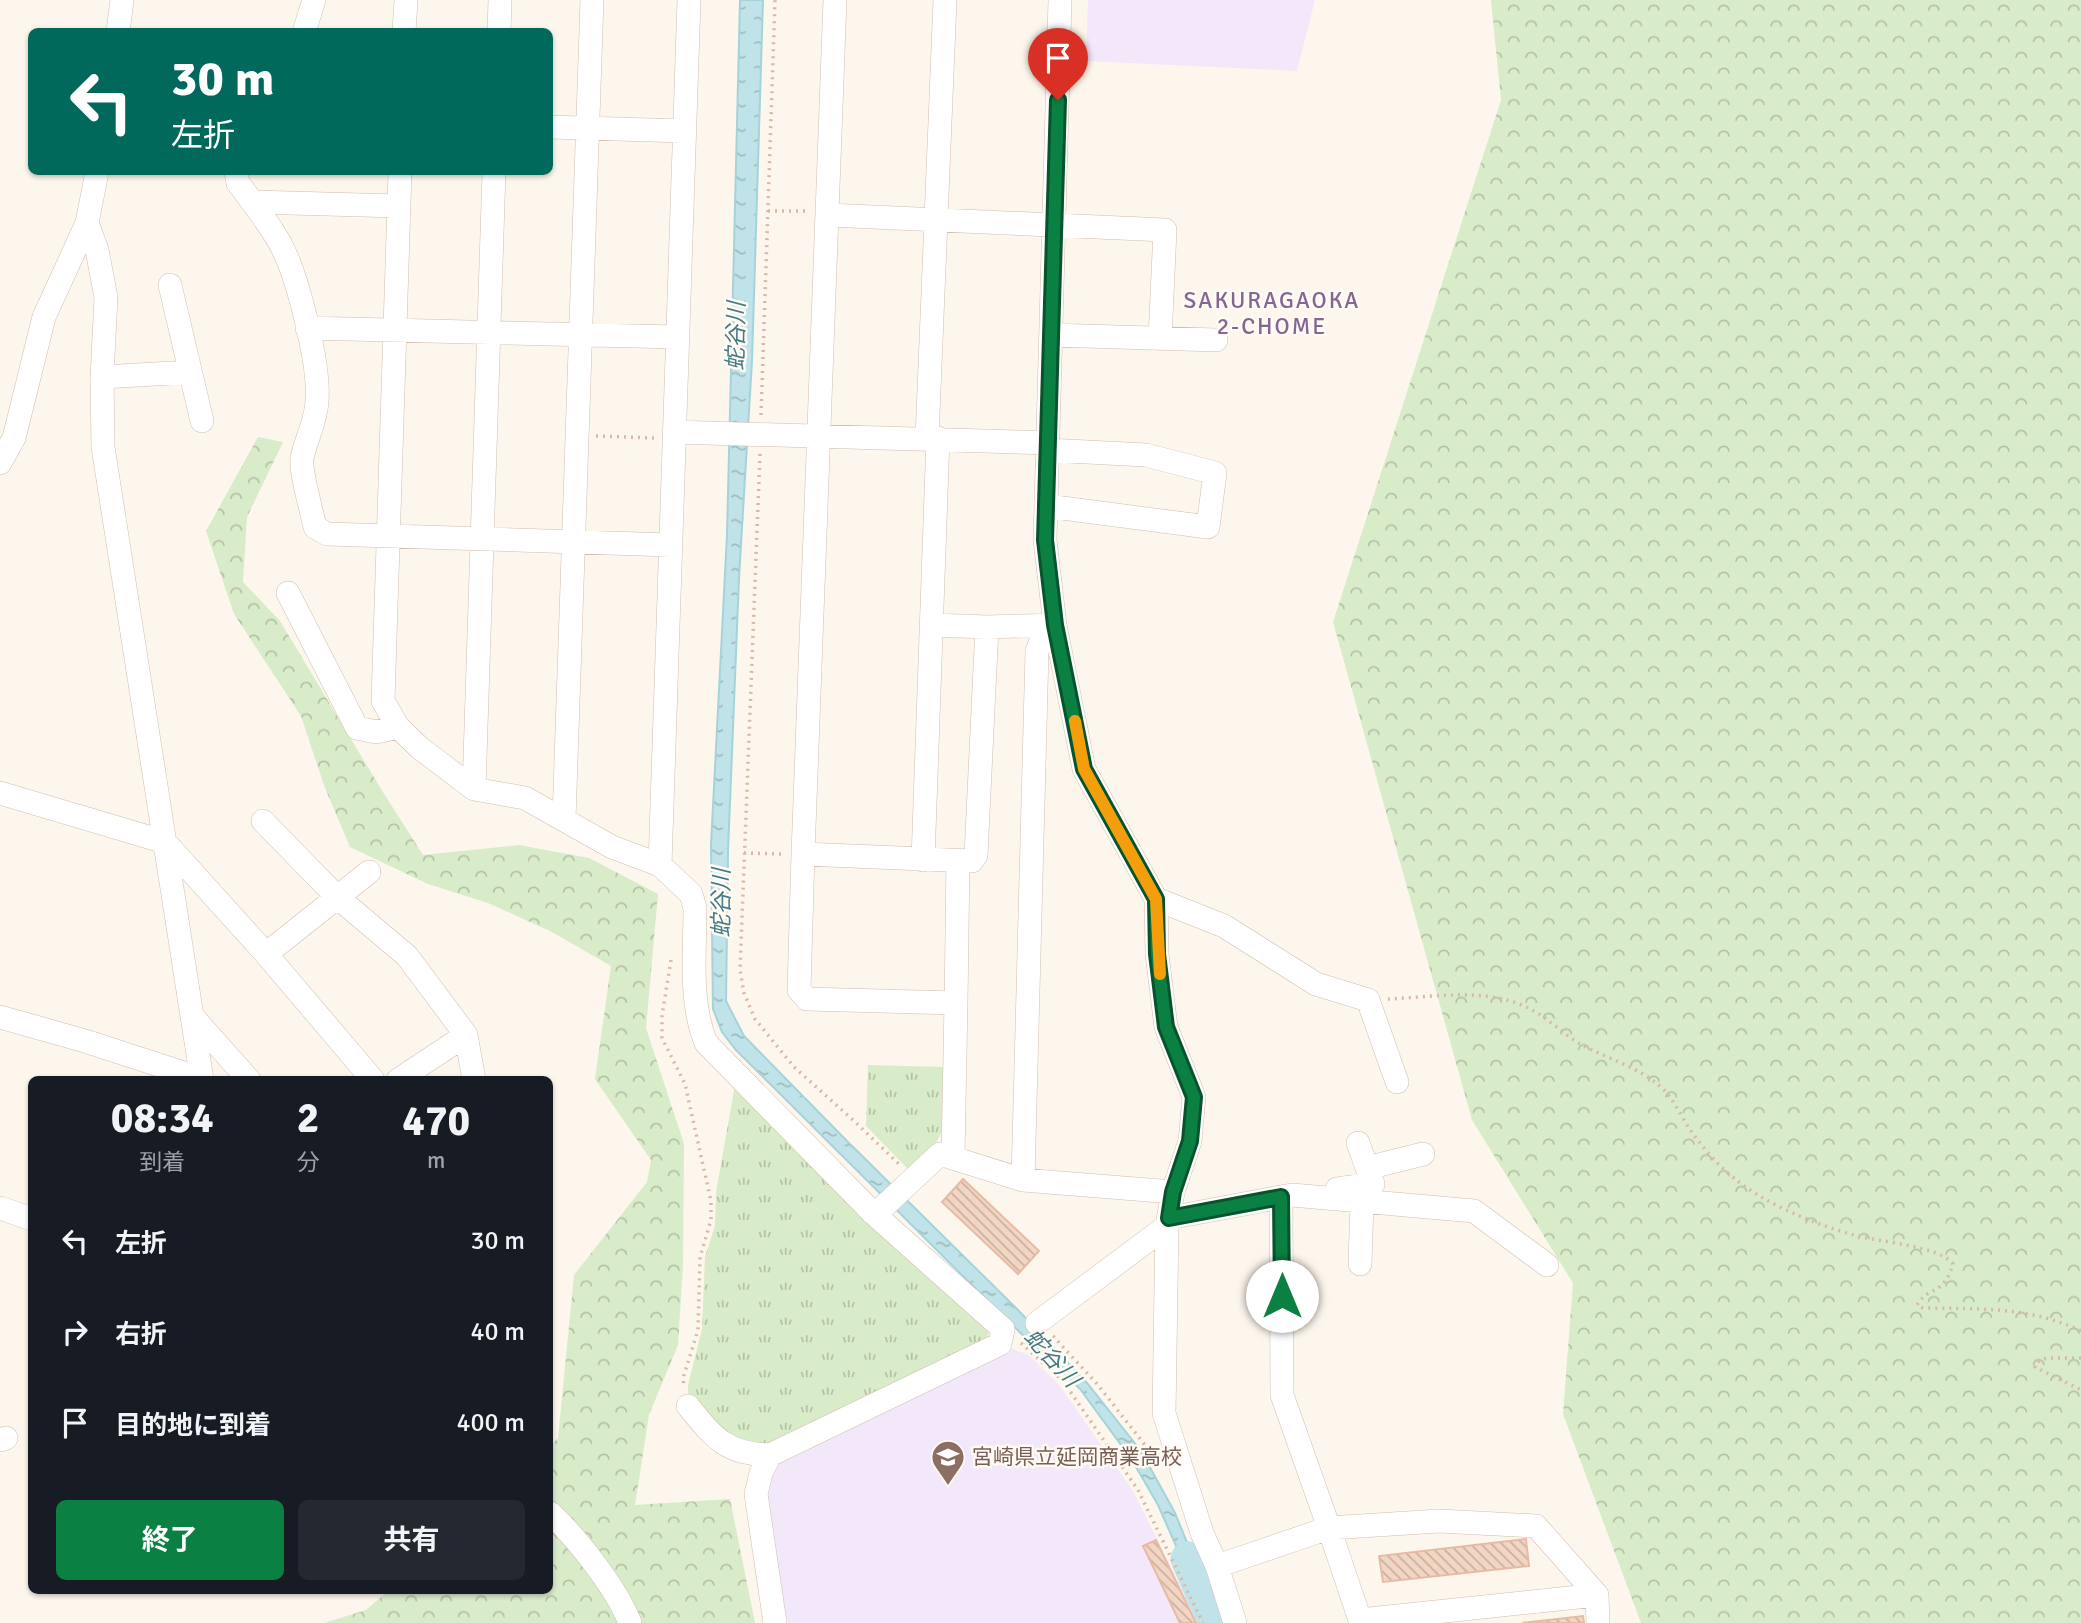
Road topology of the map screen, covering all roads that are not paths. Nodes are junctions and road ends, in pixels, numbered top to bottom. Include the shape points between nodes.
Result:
1 (122, 0) edge
2 (314, 0) edge
3 (405, 0) edge
4 (500, 0) edge
5 (593, 0) edge
6 (688, 0) edge
7 (835, 0) edge
8 (945, 0) edge
9 (1060, 0) edge
10 (118, 28) edge
11 (305, 28) edge
12 (404, 28) edge
13 (499, 28) edge
14 (553, 127) edge
15 (588, 129) junction
16 (684, 131) junction
17 (96, 175) edge
18 (237, 175) edge
19 (400, 175) edge
20 (494, 175) edge
21 (253, 202) junction
22 (398, 206) junction
23 (828, 213) junction
24 (935, 218) junction
25 (87, 223) junction
26 (1054, 225) junction
27 (170, 285) dead end
28 (307, 328) junction
29 (394, 329) junction
30 (488, 333) junction
31 (582, 334) junction
32 (1052, 335) junction
33 (676, 337) junction
34 (1160, 339) junction
35 (1216, 340) dead end
36 (190, 372) junction
37 (102, 377) junction
38 (202, 421) dead end
39 (674, 435) junction
40 (819, 436) junction
41 (933, 438) junction
42 (1048, 446) junction
43 (0, 463) edge
44 (1047, 506) junction
45 (388, 536) junction
46 (481, 540) junction
47 (573, 542) junction
48 (671, 545) junction
49 (288, 593) dead end
50 (933, 625) junction
51 (1055, 625) junction
52 (987, 627) junction
53 (398, 727) junction
54 (474, 789) junction
55 (0, 793) edge
56 (564, 819) junction
57 (263, 821) dead end
58 (165, 842) junction
59 (803, 854) junction
60 (923, 860) junction
61 (958, 861) junction
62 (660, 865) junction
63 (369, 873) dead end
64 (337, 897) junction
65 (1156, 899) junction
66 (266, 954) junction
67 (956, 1003) junction
68 (192, 1016) junction
69 (0, 1017) edge
70 (466, 1035) junction
71 (193, 1076) edge
72 (202, 1076) edge
73 (245, 1076) edge
74 (370, 1076) edge
75 (404, 1076) edge
76 (473, 1076) edge
77 (1397, 1082) dead end
78 (1358, 1143) dead end
79 (1423, 1154) dead end
80 (953, 1158) junction
81 (1367, 1168) junction
82 (1023, 1180) junction
83 (1173, 1192) junction
84 (1287, 1196) junction
85 (1362, 1201) junction
86 (0, 1208) edge
87 (877, 1211) junction
88 (28, 1218) edge
89 (1168, 1222) junction
90 (1360, 1264) dead end
91 (1547, 1265) dead end
92 (1038, 1322) road end
93 (688, 1406) road end
94 (770, 1455) junction
95 (553, 1517) edge
96 (1329, 1528) junction
97 (1217, 1566) junction
98 (1597, 1595) junction
99 (1361, 1621) edge
100 (630, 1623) edge
101 (775, 1623) edge
102 (1235, 1623) edge
103 (1598, 1623) edge

1 - 10 street
2 - 11 street
3 - 12 street
4 - 13 street
5 - 15 street
6 - 16 street
7 - 23 street
8 - 24 street
9 - 26 street
14 - 15 street
15 - 16 street
15 - 31 street
16 - 33 street
17 - 25 street
18 - 21 street
19 - 22 street
20 - 30 street
21 - 22 street
21 - 28 street via 282,246
22 - 29 street
23 - 24 street
23 - 40 street
24 - 26 street
24 - 41 street
25 - 37 street via 106,297
25 - 43 street via 44,317 14,438
26 - 32 street
26 - 34 street via 1165,230
27 - 36 street
28 - 29 street
28 - 45 street via 318,399 301,461 315,527 327,534
29 - 30 street
29 - 45 street
30 - 31 street
30 - 46 street
31 - 33 street
31 - 47 street
32 - 34 street
32 - 42 street
33 - 39 street
34 - 35 street
36 - 37 street
36 - 38 street
37 - 58 street via 103,447
39 - 40 street
39 - 48 street
40 - 41 street
40 - 59 street
41 - 42 street
41 - 50 street
42 - 44 street
42 - 44 street via 1146,455 1215,473 1208,527
44 - 51 street via 1045,540
45 - 46 street
45 - 53 street via 383,701
46 - 47 street
46 - 54 street
47 - 48 street
47 - 56 street
48 - 62 street
49 - 53 street via 357,728 376,732
50 - 52 street
50 - 60 street
51 - 52 street
51 - 65 street via 1084,769
51 - 82 street via 1042,637 1037,652
52 - 61 street via 976,855 972,861
53 - 54 street
54 - 56 street via 525,798
55 - 58 street
56 - 62 street via 612,847
57 - 64 street
58 - 66 street
58 - 68 street
59 - 60 street
59 - 67 street via 799,990 807,999
60 - 61 street
61 - 67 street
62 - 87 street via 691,894 695,908 695,1007 706,1043
63 - 64 street
64 - 66 street
64 - 70 street via 407,956
65 - 77 street via 1224,926 1315,985 1368,1000
65 - 83 street via 1166,1027 1194,1097 1190,1141
66 - 74 street
67 - 80 street
68 - 72 street
68 - 73 street
69 - 71 street
70 - 75 street
70 - 76 street
78 - 81 street
79 - 81 street
80 - 82 street
80 - 87 street via 940,1153
81 - 84 street via 1373,1184
82 - 83 street
83 - 89 street
84 - 85 street
84 - 89 street
84 - 96 street via 1282,1395
85 - 90 street
85 - 91 street via 1474,1211
86 - 88 street
87 - 94 street via 1003,1329 1000,1344
89 - 92 street
89 - 97 street via 1164,1413
93 - 94 street via 730,1449
94 - 101 street via 756,1494
95 - 100 street via 623,1604
96 - 97 street
96 - 98 street via 1439,1521 1536,1526
96 - 99 street
97 - 102 street
98 - 99 street
98 - 103 street

